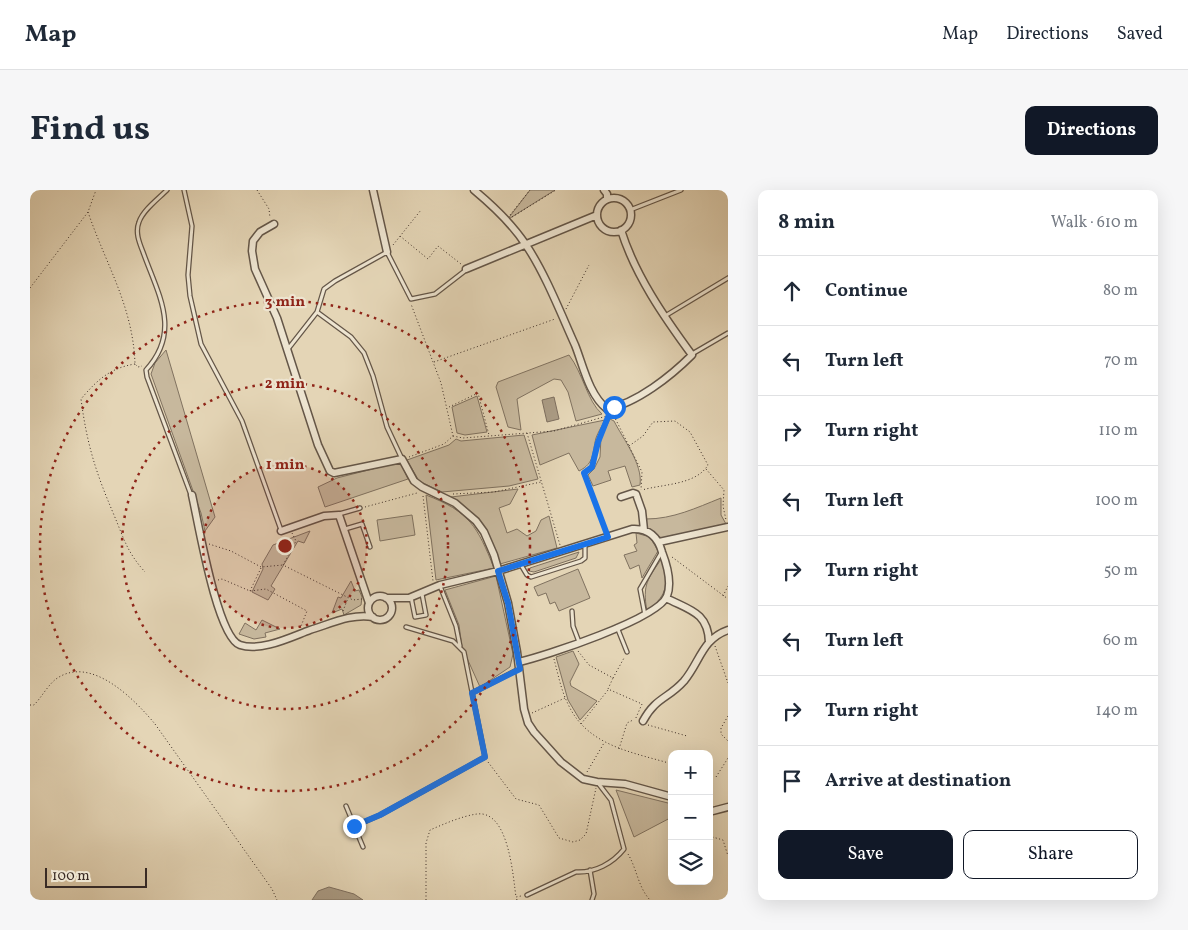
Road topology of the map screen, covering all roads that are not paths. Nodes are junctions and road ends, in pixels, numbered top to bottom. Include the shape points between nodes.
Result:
1 (166, 190) edge
2 (184, 190) edge
3 (373, 190) edge
4 (474, 190) edge
5 (604, 190) edge
6 (681, 190) edge
7 (606, 200) junction
8 (630, 210) junction
9 (597, 215) junction
10 (273, 225) road end
11 (621, 230) junction
12 (526, 245) junction
13 (387, 252) junction
14 (466, 269) joint
15 (728, 278) edge
16 (318, 312) junction
17 (664, 317) junction
18 (728, 333) edge
19 (288, 349) junction
20 (692, 354) junction
21 (402, 459) junction
22 (192, 495) joint
23 (621, 498) dead end
24 (360, 508) road end
25 (337, 514) junction
26 (728, 526) edge
27 (345, 529) junction
28 (644, 530) junction
29 (282, 531) joint
30 (659, 542) junction
31 (585, 544) junction
32 (370, 547) dead end
33 (663, 553) junction
34 (520, 564) junction
35 (498, 571) junction
36 (364, 584) junction
37 (437, 587) junction
38 (422, 593) junction
39 (379, 596) junction
40 (410, 597) junction
41 (386, 598) junction
42 (666, 598) junction
43 (368, 602) junction
44 (572, 611) dead end
45 (391, 612) junction
46 (645, 615) junction
47 (353, 617) junction
48 (373, 617) junction
49 (406, 627) dead end
50 (617, 627) junction
51 (728, 630) edge
52 (710, 640) junction
53 (577, 642) junction
54 (460, 647) junction
55 (627, 652) road end
56 (519, 665) junction
57 (472, 693) junction
58 (643, 721) road end
59 (597, 782) junction
60 (668, 796) edge
61 (346, 806) dead end
62 (728, 807) edge
63 (713, 811) edge
64 (354, 826) junction
65 (363, 847) dead end
66 (590, 870) junction
67 (527, 895) road end
68 (592, 900) edge

1 - 22 lane via 141,216 137,232 166,325 162,349 146,370
2 - 29 lane via 192,226 188,275 190,296 202,344 242,421
3 - 13 street
4 - 12 street via 491,204
5 - 7 street
6 - 8 lane
7 - 8 street via 623,201
7 - 9 street via 598,208
8 - 11 street via 629,222
9 - 11 street via 606,230
9 - 12 street
10 - 19 street via 260,232 253,241 252,251 255,269
11 - 17 street via 628,250
12 - 14 street
12 - 20 street via 600,404 607,409 673,374
13 - 14 lane via 411,299 435,294
13 - 16 lane via 328,285 322,294
15 - 17 lane
16 - 19 lane
16 - 21 lane via 352,337 364,353 374,376 387,427
17 - 20 street
18 - 20 lane
19 - 21 street via 318,445 330,471 334,473
21 - 35 street via 414,481 455,503 476,521 484,532
22 - 47 street via 211,581 225,626 234,642 258,646
23 - 28 street via 639,492
24 - 25 lane
25 - 27 street via 342,518
25 - 29 street
26 - 30 street
27 - 32 lane via 362,524
27 - 36 street
28 - 30 street
28 - 31 street via 632,529
30 - 33 street
31 - 34 street
31 - 34 lane via 587,553 581,561 531,577 526,575
33 - 42 street via 668,582
33 - 46 lane via 640,589
34 - 35 street
35 - 37 street
35 - 56 street via 508,603
36 - 39 street
36 - 43 street
37 - 38 street
37 - 54 lane via 456,626
38 - 40 street
38 - 40 lane via 426,615 415,618
39 - 41 street
39 - 43 street
40 - 41 street
40 - 45 street
41 - 45 street via 391,604
42 - 46 street
42 - 52 street via 700,615
43 - 47 street
43 - 48 street via 369,613
44 - 53 lane
45 - 48 street via 382,619
46 - 50 street
47 - 48 street
49 - 54 lane via 453,641
50 - 53 street
50 - 55 lane
51 - 52 street
52 - 58 street via 684,681 658,700
53 - 56 street
54 - 57 lane via 468,661
56 - 57 lane
56 - 59 street via 525,715 534,732 569,770 583,779
57 - 64 lane via 485,757
59 - 60 street via 626,784
59 - 66 lane via 611,800 624,849 616,860
61 - 64 lane
62 - 63 street
64 - 65 lane
66 - 67 lane via 555,880
66 - 68 lane

